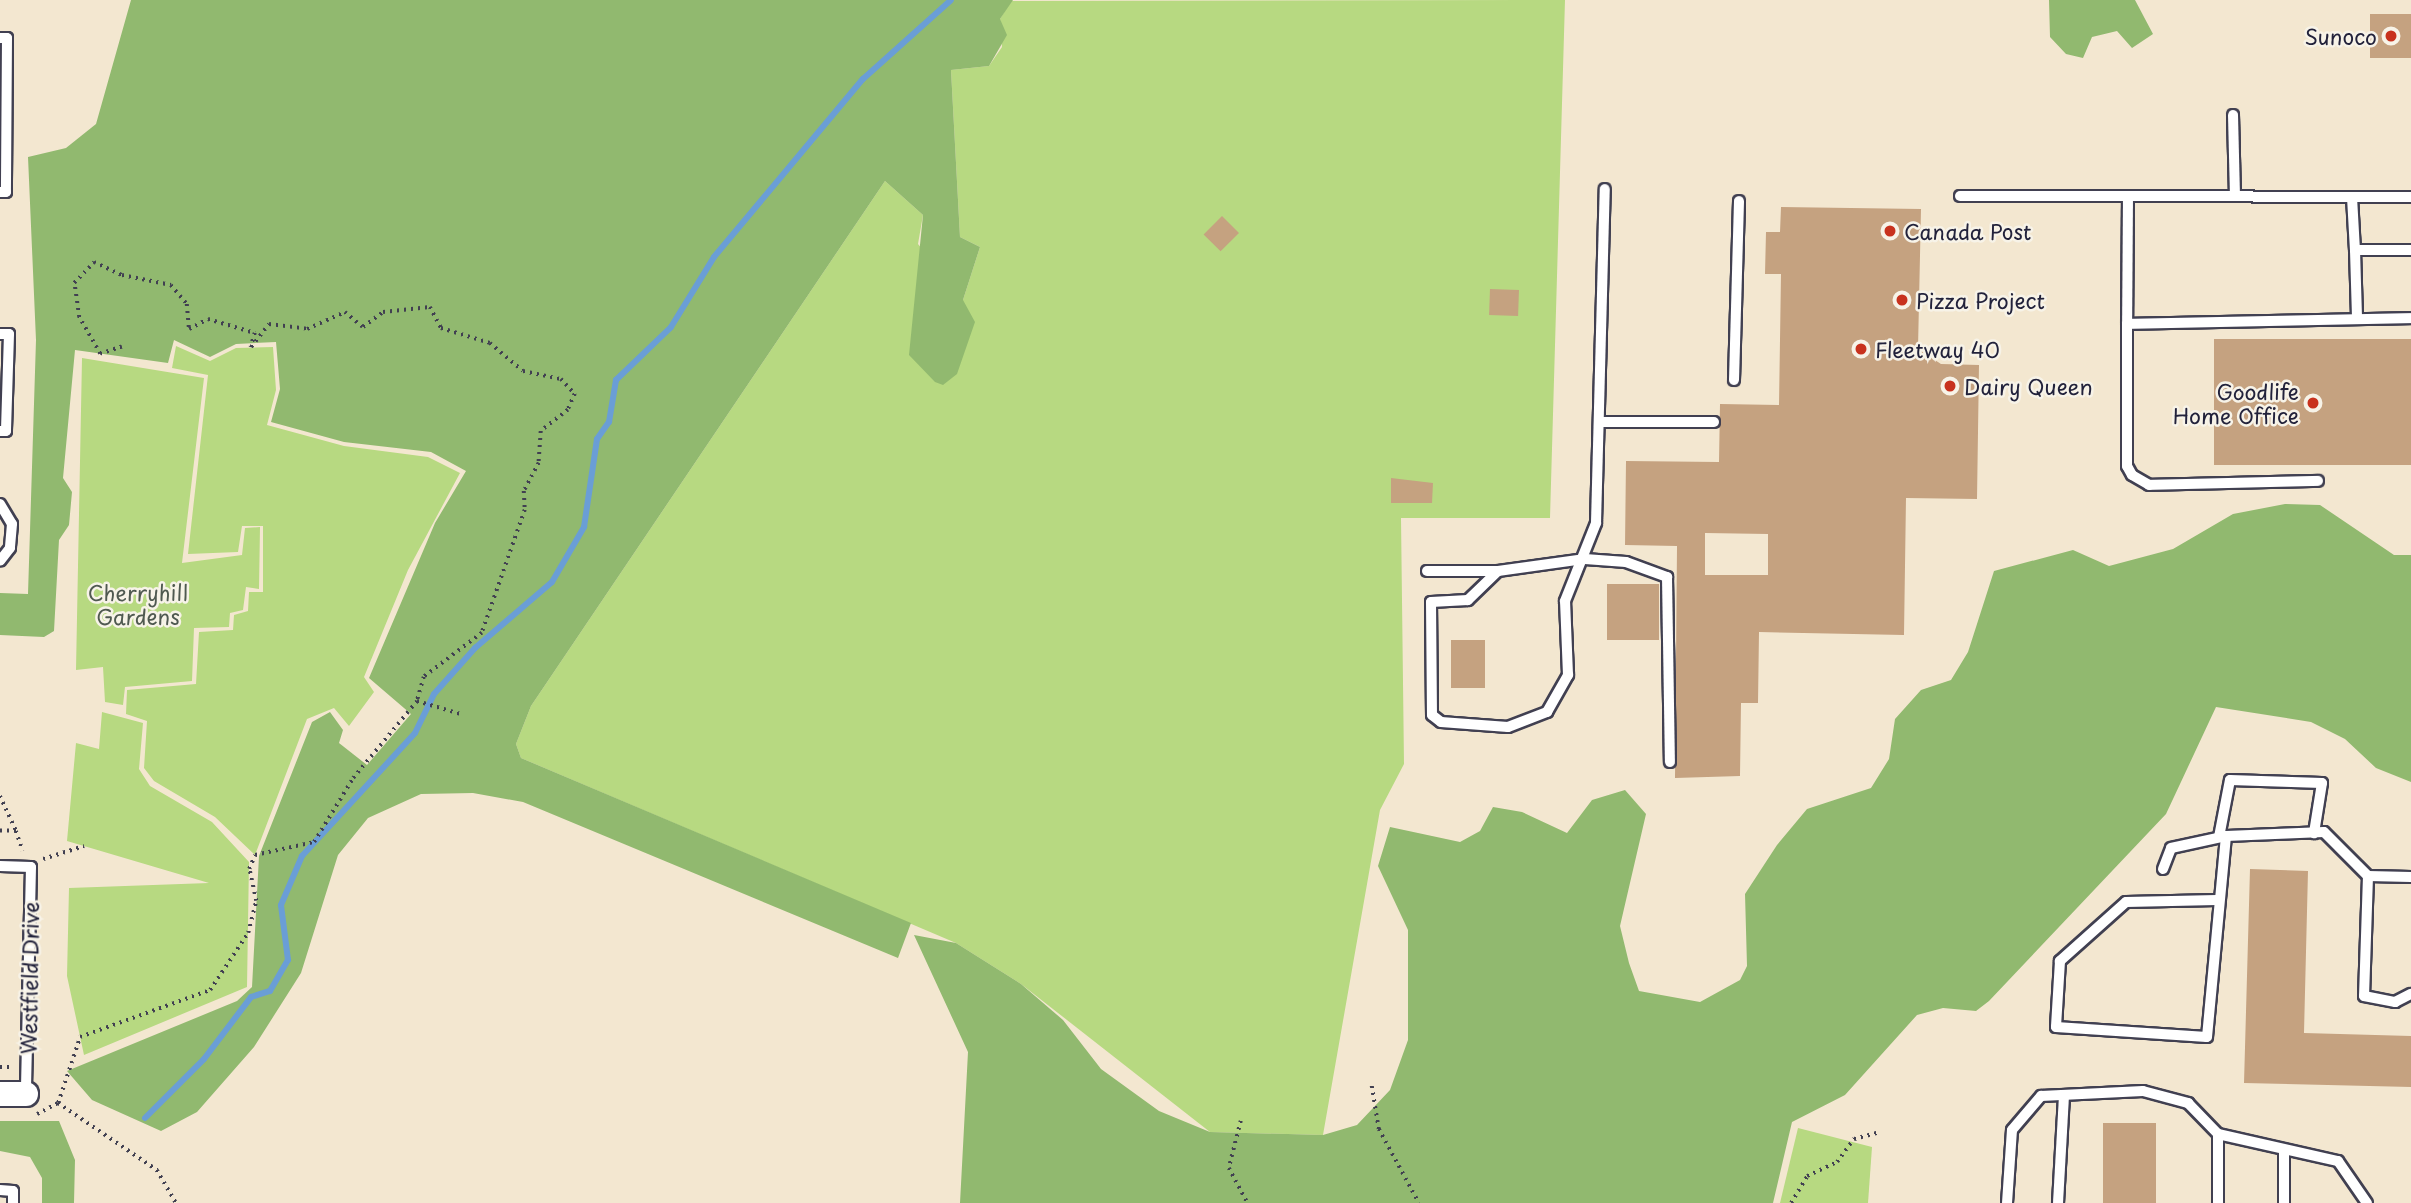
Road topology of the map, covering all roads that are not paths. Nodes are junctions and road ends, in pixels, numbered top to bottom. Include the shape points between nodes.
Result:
1 (0, 38) edge
2 (2233, 115) dead end
3 (1605, 189) dead end
4 (0, 192) edge
5 (1960, 196) dead end
6 (2128, 196) junction
7 (2235, 196) junction
8 (2352, 197) junction
9 (2411, 197) edge
10 (1739, 201) dead end
11 (2355, 250) junction
12 (2411, 250) edge
13 (2411, 318) edge
14 (2357, 319) junction
15 (2127, 324) junction
16 (0, 334) edge
17 (1734, 380) dead end
18 (1599, 422) junction
19 (1714, 422) dead end
20 (0, 431) edge
21 (2318, 481) dead end
22 (0, 505) edge
23 (1585, 559) junction
24 (0, 561) edge
25 (1427, 571) dead end
26 (1497, 571) junction
27 (1670, 762) dead end
28 (2314, 833) junction
29 (2223, 836) junction
30 (0, 866) edge
31 (2163, 869) dead end
32 (2368, 876) junction
33 (2411, 877) edge
34 (2217, 900) junction
35 (2411, 993) edge
36 (0, 1094) edge
37 (26, 1094) joint
38 (2064, 1095) junction
39 (2218, 1135) junction
40 (2284, 1151) junction
41 (0, 1190) edge
42 (13, 1203) edge
43 (2007, 1203) edge
44 (2058, 1203) edge
45 (2218, 1203) edge
46 (2284, 1203) edge
47 (2367, 1203) edge

1 - 4 lane via 7,38 6,192
2 - 7 lane
3 - 18 lane
5 - 6 lane
6 - 7 lane
6 - 15 lane
7 - 8 lane
8 - 9 lane
8 - 11 lane
10 - 17 lane
11 - 12 lane
11 - 14 lane
13 - 14 lane
14 - 15 lane
15 - 21 lane via 2127,466 2132,475 2149,485
16 - 20 lane via 9,334 6,431
18 - 19 lane
18 - 23 lane via 1596,523
22 - 24 lane via 12,524 10,548
23 - 26 lane
23 - 26 lane via 1565,600 1568,675 1547,712 1508,727 1441,722 1432,715 1431,602 1468,600
23 - 27 lane via 1626,562 1667,578
25 - 26 lane
28 - 29 lane
28 - 29 lane via 2322,783 2230,780
28 - 32 lane via 2324,832
29 - 31 lane via 2171,848
29 - 34 lane
30 - 37 lane, Westfield Drive via 31,867
32 - 33 lane
32 - 35 lane via 2364,996 2395,1002
34 - 34 lane via 2207,1037 2056,1027 2060,961 2126,902
36 - 37 street, Westfield Drive
38 - 39 lane via 2143,1091 2188,1103
38 - 43 lane via 2041,1096 2012,1130
38 - 44 lane
39 - 40 lane
39 - 45 lane
40 - 46 lane
40 - 47 lane via 2337,1161
41 - 42 lane via 13,1191

